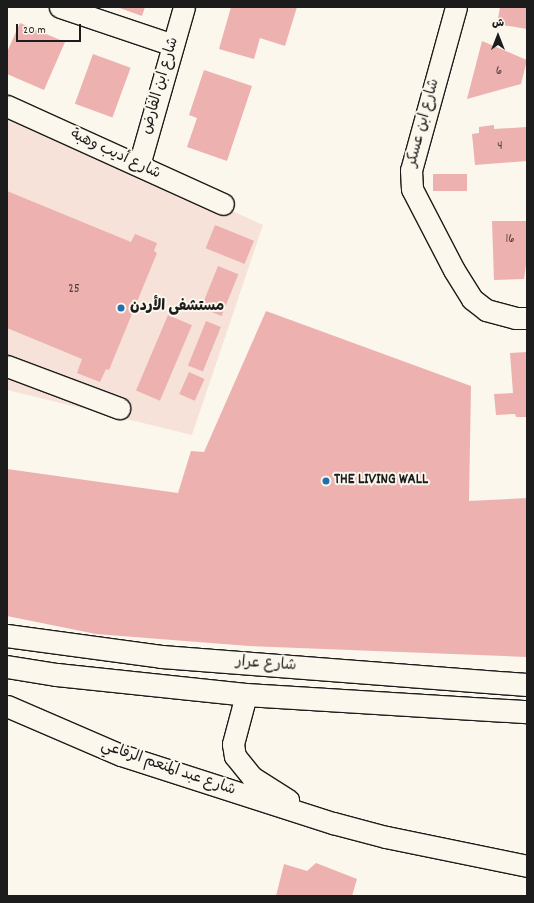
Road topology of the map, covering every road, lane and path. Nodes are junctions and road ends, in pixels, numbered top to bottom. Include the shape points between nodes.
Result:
1 (60, 7) edge
2 (184, 7) edge
3 (456, 7) edge
4 (173, 45) junction
5 (7, 106) edge
6 (139, 165) junction
7 (223, 204) dead end
8 (527, 318) edge
9 (7, 366) edge
10 (119, 408) dead end
11 (7, 636) edge
12 (7, 667) edge
13 (527, 685) edge
14 (246, 695) junction
15 (7, 706) edge
16 (527, 712) edge
17 (333, 823) junction
18 (527, 866) edge

1 - 4 street
2 - 4 street, شارع ابن الفارض
3 - 8 street, شارع ابن عسكر via 411,178 412,189 472,299 493,313
4 - 6 street, شارع ابن الفارض
5 - 6 street, شارع أديب وهبة
6 - 7 street, شارع أديب وهبة
9 - 10 street
11 - 13 main road, شارع عرار via 162,657
12 - 14 main road, شارع عرار via 58,675
14 - 16 main road, شارع عرار
14 - 17 street, شارع عبد المنعم الرفاعي via 233,744 239,764 275,793
15 - 17 street, شارع عبد المنعم الرفاعي via 121,755
17 - 18 street, شارع عبد المنعم الرفاعي via 386,837

